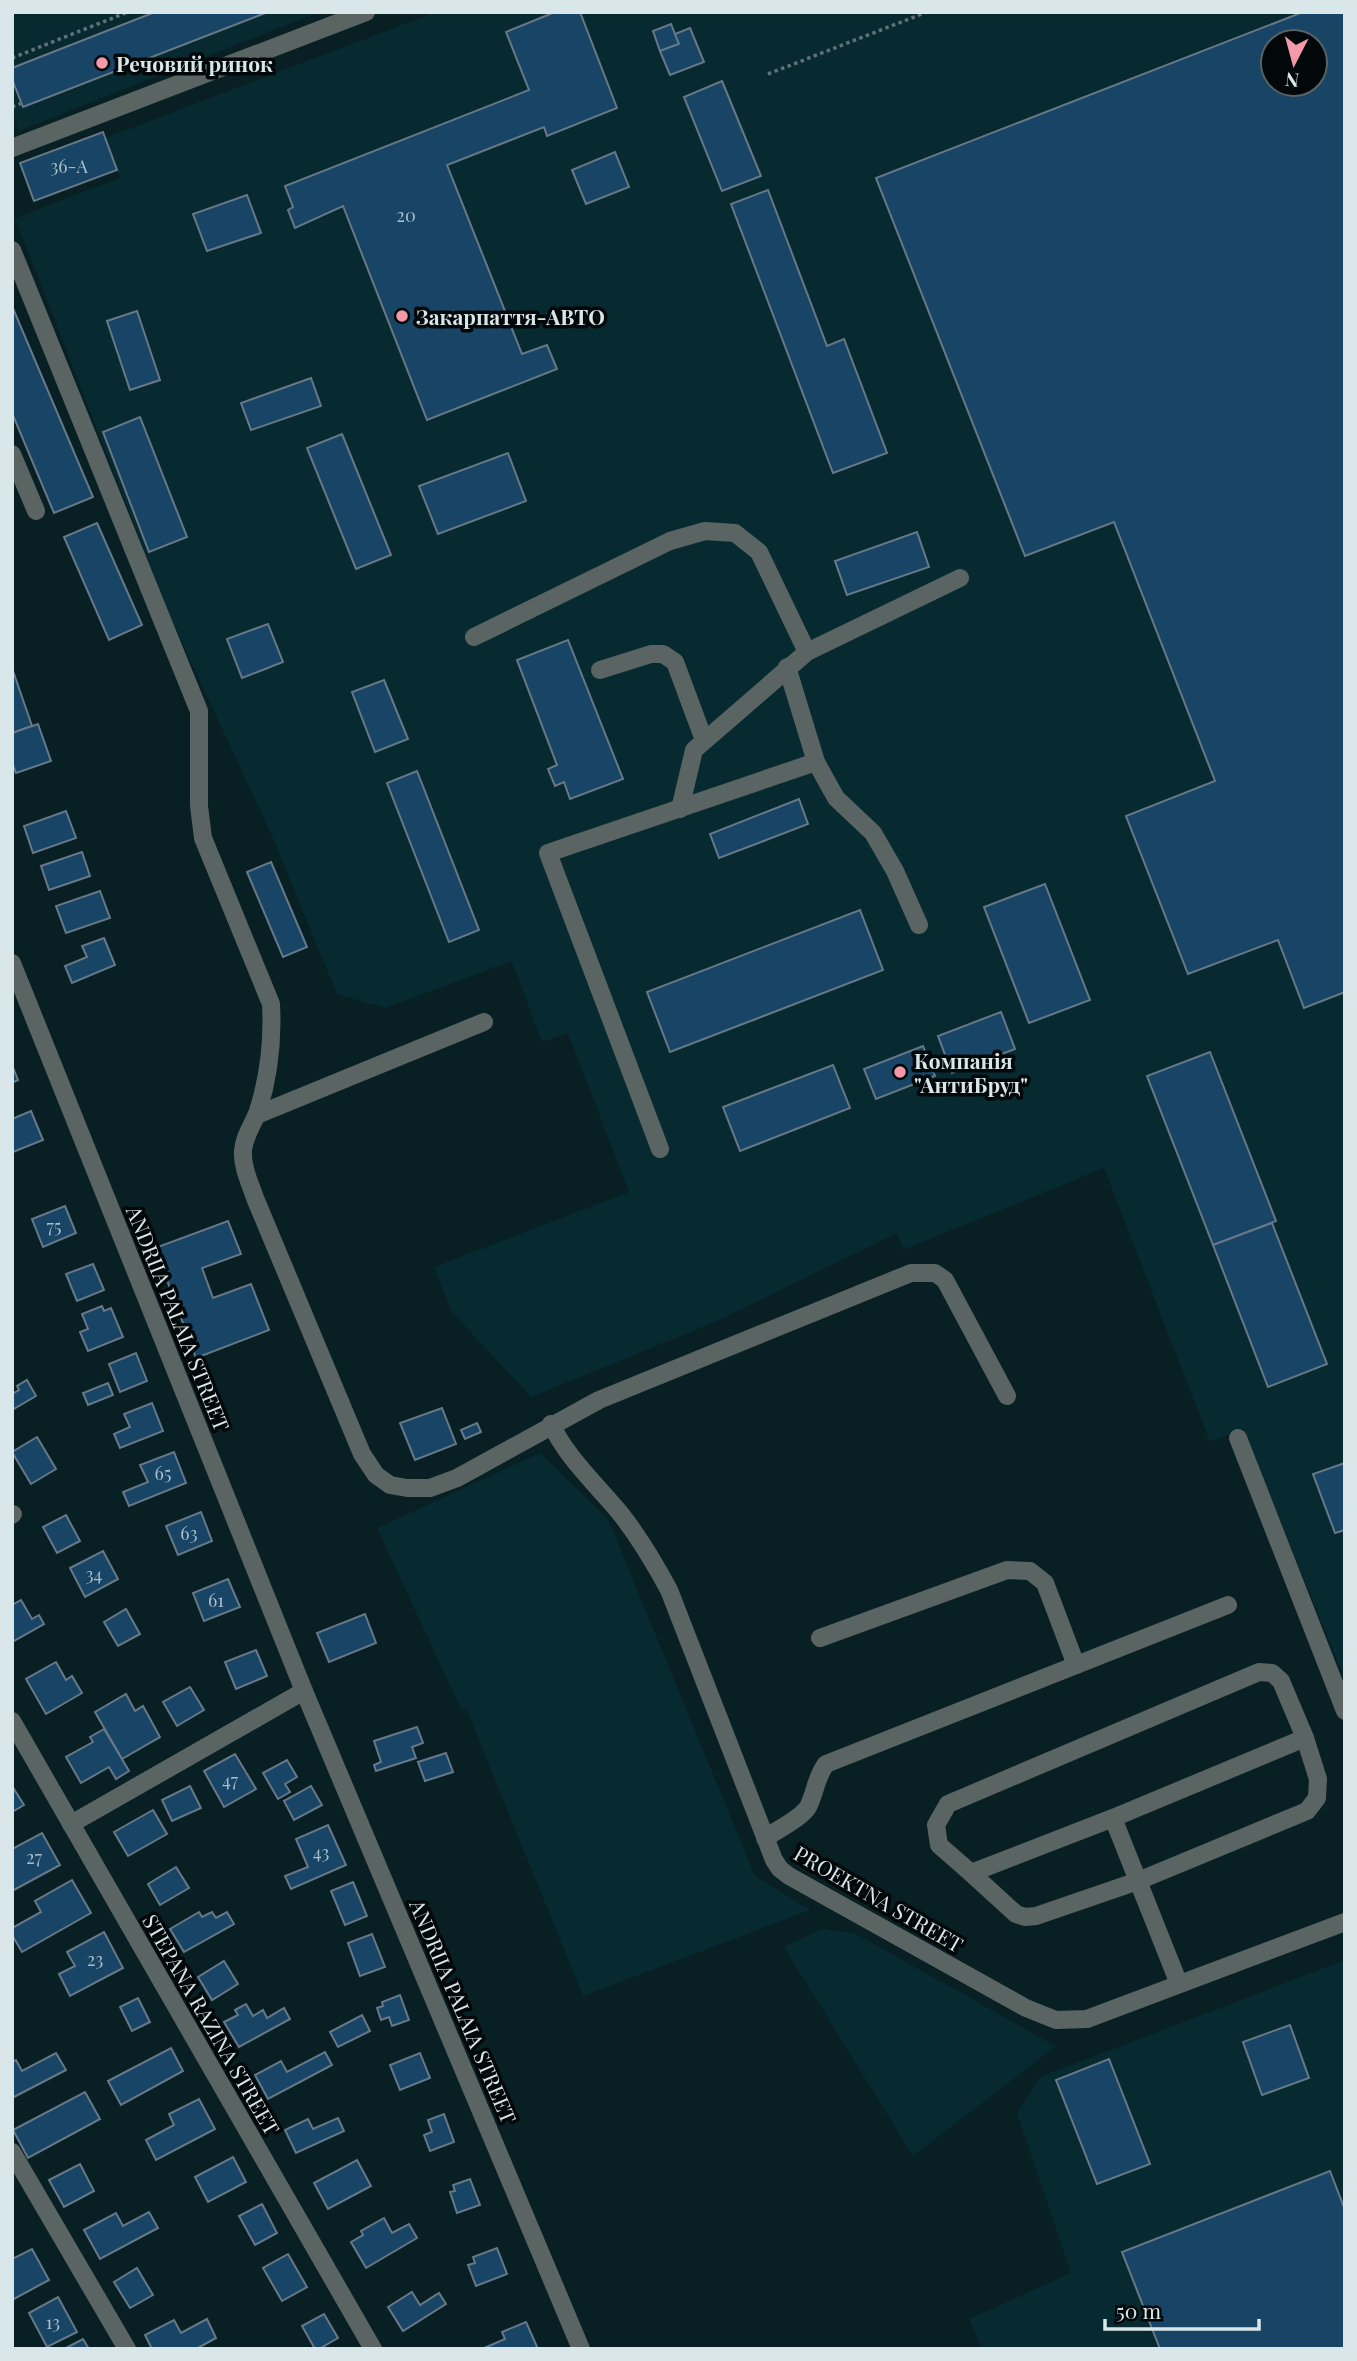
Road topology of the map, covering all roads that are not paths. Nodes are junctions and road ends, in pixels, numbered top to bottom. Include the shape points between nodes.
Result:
1 (366, 12) edge
2 (13, 146) edge
3 (12, 250) edge
4 (12, 454) edge
5 (36, 511) dead end
6 (960, 578) dead end
7 (474, 637) dead end
8 (807, 652) junction
9 (787, 667) junction
10 (600, 670) dead end
11 (704, 740) junction
12 (816, 762) junction
13 (680, 809) junction
14 (919, 925) dead end
15 (12, 963) edge
16 (484, 1022) dead end
17 (257, 1115) junction
18 (660, 1149) dead end
19 (1007, 1396) dead end
20 (551, 1424) junction
21 (1238, 1438) dead end
22 (1228, 1605) dead end
23 (820, 1638) dead end
24 (1076, 1665) junction
25 (304, 1691) junction
26 (1345, 1710) edge
27 (12, 1721) edge
28 (1305, 1738) junction
29 (1113, 1818) junction
30 (71, 1824) junction
31 (765, 1838) junction
32 (971, 1873) junction
33 (1138, 1881) junction
34 (1345, 1922) edge
35 (1179, 1984) junction
36 (12, 2152) edge
37 (127, 2349) edge
38 (373, 2349) edge
39 (581, 2349) edge

1 - 2 street
3 - 17 street via 199,711 203,838 271,1004 267,1081
4 - 5 street
6 - 8 street
7 - 8 street via 670,541 705,531 735,533 759,552
8 - 9 street
9 - 11 street
9 - 12 street
10 - 11 street via 651,654 663,654 675,662
11 - 13 street via 690,761
12 - 13 street
12 - 14 street via 836,798 873,833
13 - 18 street via 548,853
15 - 25 street, ANDRIIA PALAIA STREET
16 - 17 street
17 - 20 street via 243,1150 255,1198 362,1454 376,1475 390,1485 429,1488 457,1478
19 - 20 street via 945,1280 935,1273 911,1273 599,1400
20 - 31 street, PROEKTNA STREET via 561,1444 622,1516 669,1590
21 - 26 street
22 - 24 street
23 - 24 street via 1007,1570 1030,1571 1045,1583
24 - 31 street via 826,1764 804,1812
25 - 30 street
25 - 39 street, ANDRIIA PALAIA STREET
27 - 30 street, STEPANA RAZINA STREET
28 - 29 street
28 - 32 street via 1281,1681 1272,1673 1259,1672 948,1804 936,1825 939,1845
28 - 33 street via 1318,1779 1317,1798 1307,1811
29 - 32 street
29 - 33 street
30 - 38 street, STEPANA RAZINA STREET
31 - 35 street, PROEKTNA STREET via 780,1870 789,1876 1026,2008 1056,2020 1087,2019
32 - 33 street via 1025,1917
33 - 35 street
34 - 35 street, PROEKTNA STREET
36 - 37 street

